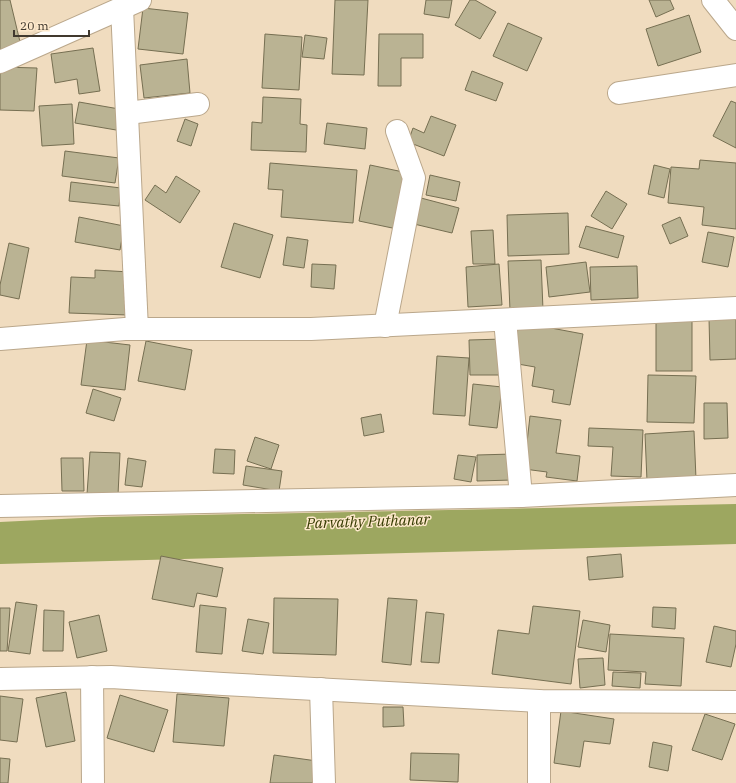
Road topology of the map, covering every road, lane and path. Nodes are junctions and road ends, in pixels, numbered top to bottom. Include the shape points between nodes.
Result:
1 (713, 0) edge
2 (131, 4) edge
3 (736, 29) edge
4 (0, 62) edge
5 (736, 75) edge
6 (619, 93) dead end
7 (198, 104) dead end
8 (128, 113) junction
9 (397, 132) dead end
10 (736, 308) edge
11 (505, 320) junction
12 (385, 326) junction
13 (137, 329) junction
14 (0, 339) edge
15 (736, 485) edge
16 (521, 496) junction
17 (0, 506) edge
18 (92, 677) junction
19 (0, 680) edge
20 (321, 690) junction
21 (539, 701) junction
22 (736, 702) edge
23 (93, 783) edge
24 (324, 783) edge
25 (539, 783) edge

1 - 3 street
2 - 4 street
2 - 8 street
5 - 6 street
7 - 8 street
8 - 13 street
9 - 12 street via 414,178
10 - 11 street
11 - 12 street
11 - 16 street
12 - 13 street via 311,330
13 - 14 street
15 - 16 street
16 - 17 street
18 - 19 street
18 - 20 street
18 - 23 street
20 - 21 street
20 - 24 street
21 - 22 street
21 - 25 street

